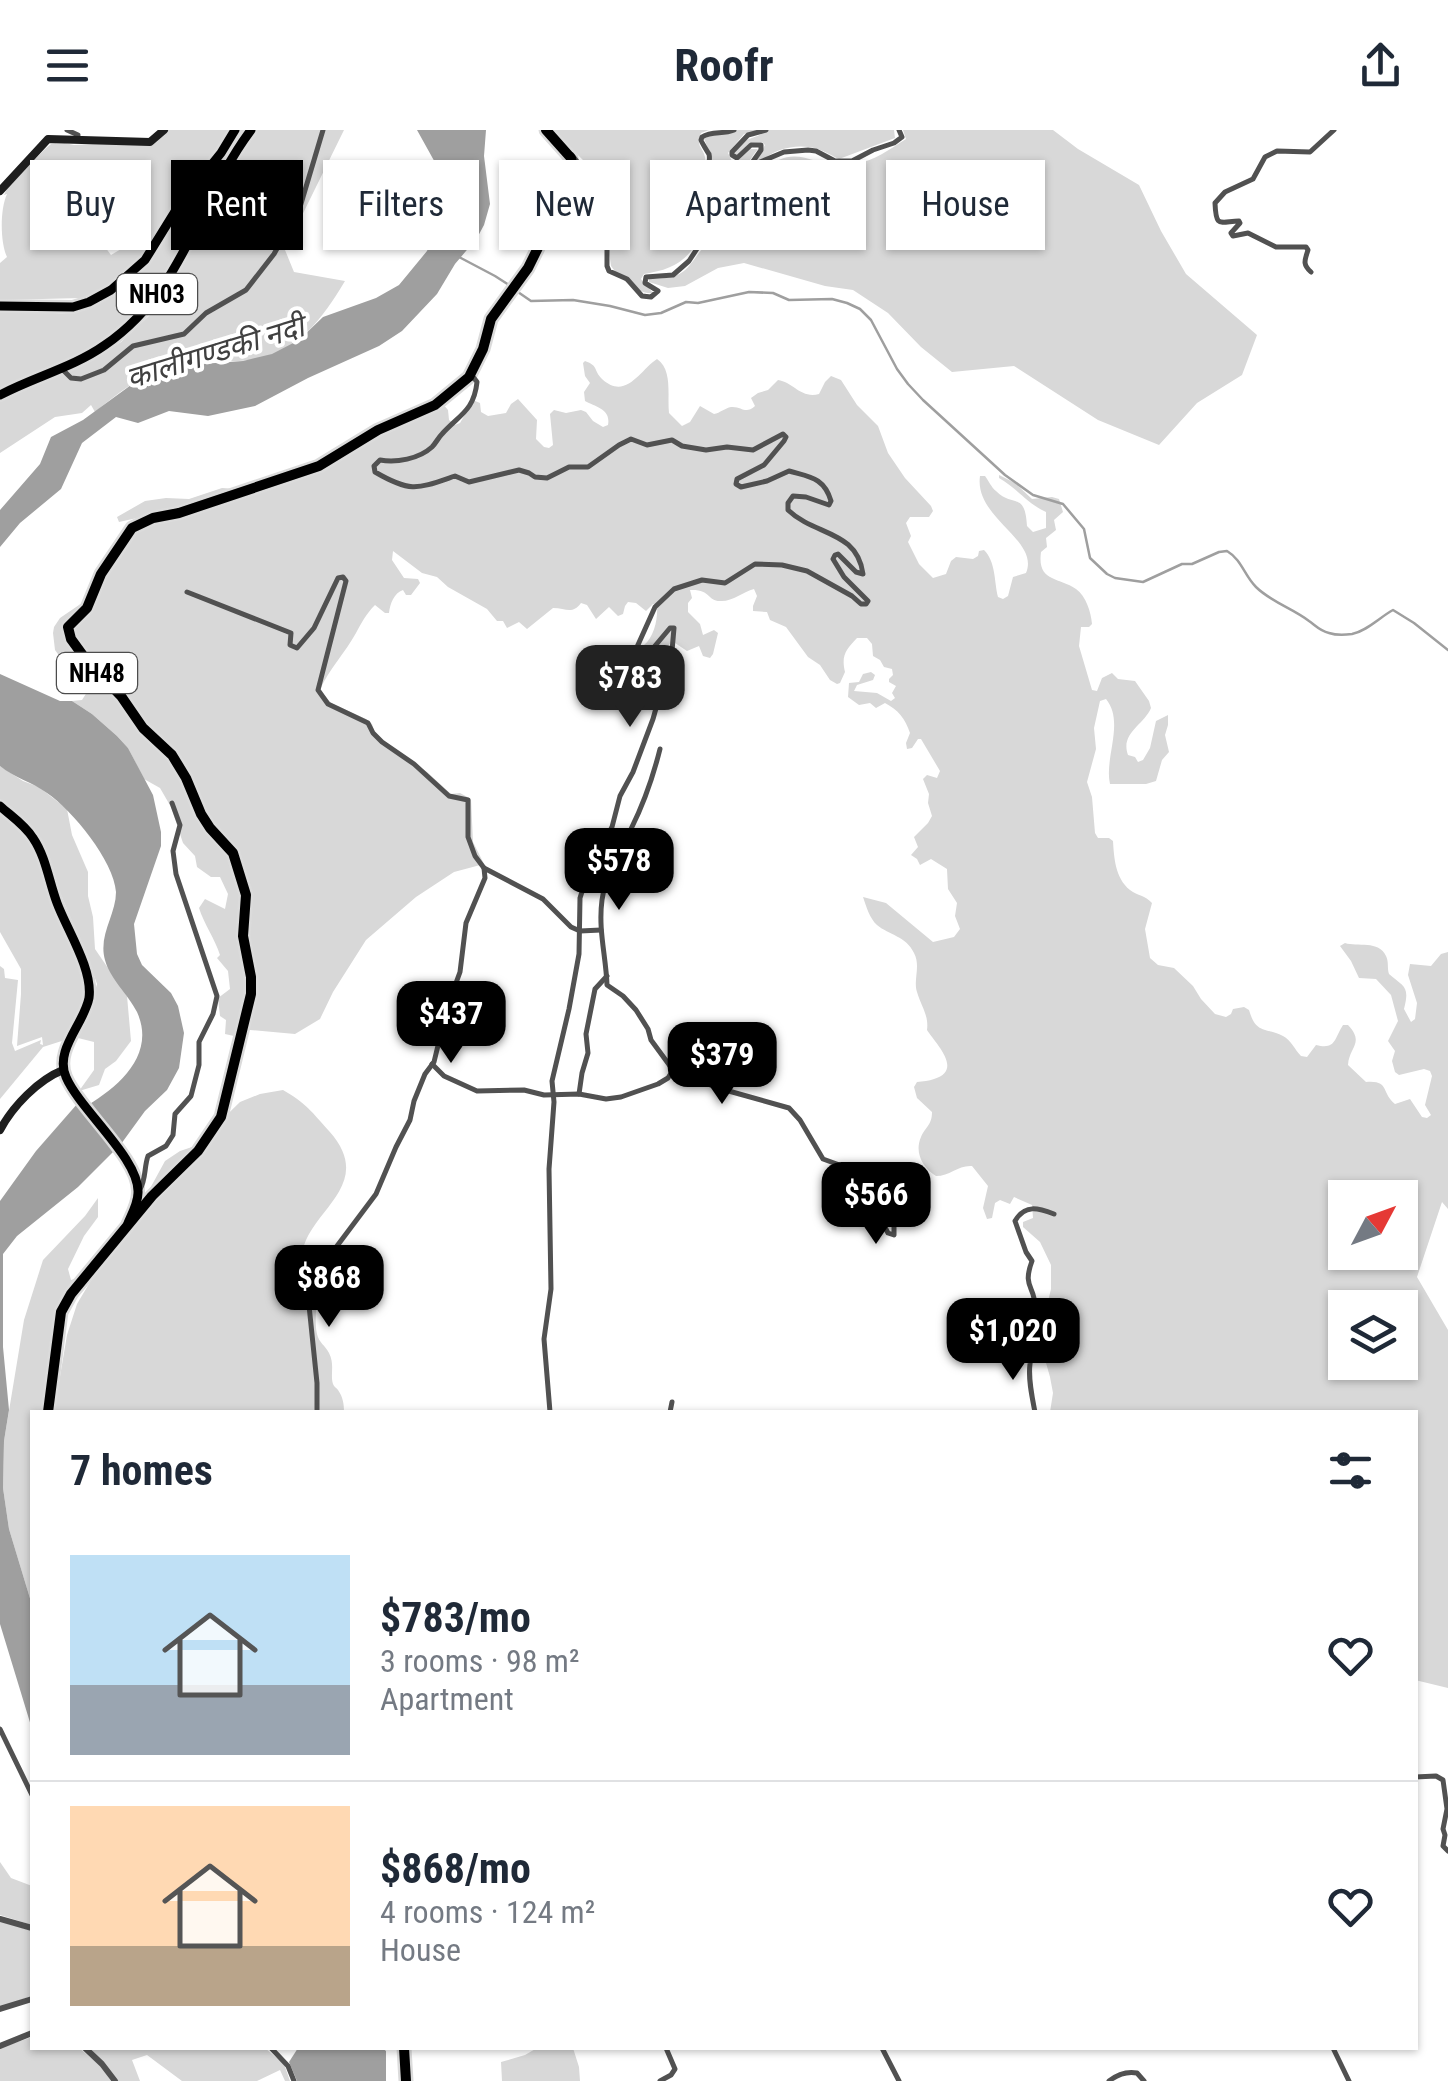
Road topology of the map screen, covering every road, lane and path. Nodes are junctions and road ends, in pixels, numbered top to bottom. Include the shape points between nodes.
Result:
1 (39, 130) edge
2 (67, 130) edge
3 (164, 130) edge
4 (236, 130) edge
5 (251, 130) edge
6 (323, 130) edge
7 (546, 130) edge
8 (734, 130) edge
9 (766, 130) edge
10 (899, 130) edge
11 (1334, 130) edge
12 (48, 139) junction
13 (77, 141) junction
14 (565, 152) junction
15 (0, 191) edge
16 (1311, 272) dead end
17 (0, 306) edge
18 (60, 367) junction
19 (469, 377) junction
20 (0, 395) edge
21 (187, 592) dead end
22 (660, 749) dead end
23 (172, 803) dead end
24 (0, 806) edge
25 (484, 868) junction
26 (602, 930) junction
27 (580, 931) junction
28 (607, 976) junction
29 (432, 1064) junction
30 (63, 1070) junction
31 (673, 1070) junction
32 (580, 1094) junction
33 (552, 1096) junction
34 (0, 1130) edge
35 (138, 1191) junction
36 (1054, 1214) dead end
37 (128, 1224) junction
38 (894, 1226) dead end
39 (672, 1402) dead end
40 (48, 1410) edge
41 (316, 1410) edge
42 (550, 1410) edge
43 (670, 1410) edge
44 (1035, 1410) edge
45 (0, 1729) edge
46 (1418, 1777) edge
47 (30, 1791) edge
48 (1448, 1851) edge
49 (0, 1918) edge
50 (30, 1927) edge
51 (30, 2000) edge
52 (0, 2009) edge
53 (30, 2033) edge
54 (0, 2046) edge
55 (87, 2050) edge
56 (273, 2050) edge
57 (404, 2050) edge
58 (667, 2050) edge
59 (883, 2050) edge
60 (1334, 2050) edge
61 (115, 2081) edge
62 (294, 2081) edge
63 (406, 2081) edge
64 (660, 2081) edge
65 (899, 2081) edge
66 (1109, 2081) edge
67 (1144, 2081) edge
68 (1349, 2081) edge

1 - 12 street
2 - 13 street
3 - 13 main road via 150,142
4 - 17 main road, NH03 via 145,260 111,290 73,307
5 - 18 main road, NH03 via 160,292 112,340
6 - 18 street via 300,207 246,290 184,334 133,346 104,370 80,379
7 - 14 highway
8 - 14 street via 702,136 710,156 700,208 706,220 737,227 702,240 673,275 646,277 658,291 651,297 607,266 597,211 582,190 578,161
9 - 10 street via 748,135 732,152 737,158 761,144 750,174 784,152 852,160 899,141
11 - 16 street via 1310,152 1266,157 1253,179 1216,203 1219,223 1239,222 1233,236 1248,232 1276,246 1306,248
12 - 13 main road
12 - 15 main road
14 - 19 highway via 573,169 569,185 522,276 491,319
18 - 20 main road, NH03
19 - 27 street via 477,390 458,421 430,448 393,463 380,460 375,472 419,488 455,476 469,482 519,470 547,478 569,467 588,468 631,439 753,450 783,434 764,465 736,479 737,486 789,470 814,476 829,505 793,496 788,510 848,543 863,566 863,574 856,572 834,554 866,604 808,571 756,564 725,583 684,584 655,608 638,654 644,659 672,627 672,651 633,772 584,886
19 - 37 highway, NH48 via 435,405 319,466 136,525 110,557 87,608 68,627 87,661 172,755 201,814 234,853 246,894 250,994 221,1116 198,1151
21 - 25 street via 291,633 296,648 343,577 318,690 328,704 368,723 449,796 468,800 468,836
22 - 26 street via 651,786 610,870
23 - 35 street via 180,824 172,852 176,874 217,996 200,1042 192,1096 175,1114 166,1146 148,1156
24 - 30 main road via 39,847 88,981 88,1001
25 - 27 street via 542,899
25 - 29 street via 466,923 452,1010
26 - 27 street
26 - 28 street
27 - 33 street
28 - 31 street
28 - 32 street via 595,989
29 - 33 street via 477,1091
29 - 41 street via 376,1194 307,1286
30 - 34 main road via 41,1083
30 - 35 main road via 126,1159
31 - 32 street via 658,1084 621,1097
31 - 38 street via 790,1108 823,1158 846,1166 866,1186 888,1233 894,1235
32 - 33 street
33 - 42 street via 551,1288 544,1339
35 - 37 main road
36 - 44 street via 1029,1208 1016,1221 1032,1260 1027,1277 1035,1305 1029,1366
37 - 40 highway via 62,1312
39 - 43 street
45 - 47 street
46 - 48 street via 1444,1780
49 - 50 street
51 - 52 street
53 - 54 street
55 - 61 street
56 - 62 street
57 - 63 highway
58 - 64 street via 675,2069
59 - 65 street
60 - 68 street
66 - 67 street via 1130,2072

